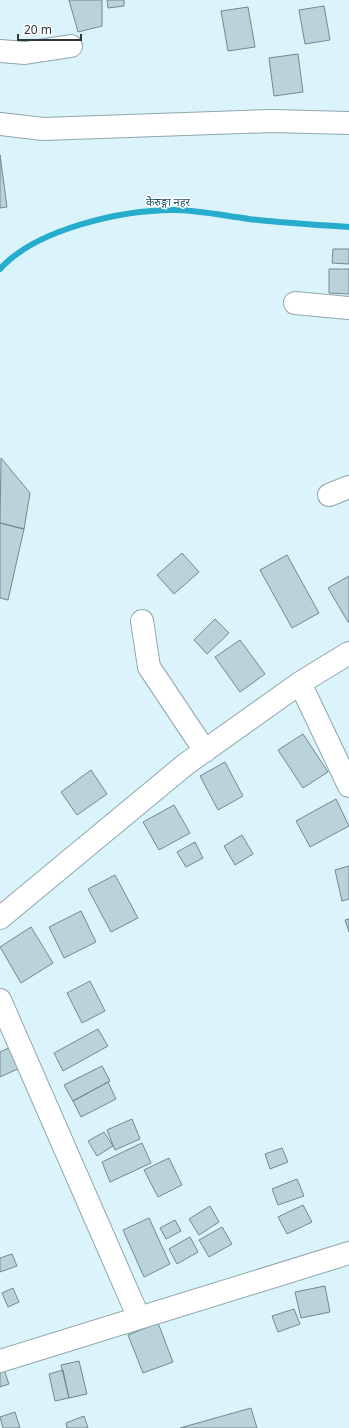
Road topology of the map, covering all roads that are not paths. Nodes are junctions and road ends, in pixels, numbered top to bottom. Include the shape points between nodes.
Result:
1 (71, 46) dead end
2 (0, 51) edge
3 (349, 123) edge
4 (0, 124) edge
5 (295, 303) dead end
6 (349, 308) edge
7 (349, 487) edge
8 (329, 495) dead end
9 (142, 621) dead end
10 (349, 653) edge
11 (300, 683) junction
12 (205, 751) junction
13 (349, 786) edge
14 (0, 918) edge
15 (0, 1000) edge
16 (349, 1253) edge
17 (139, 1318) junction
18 (0, 1361) edge

1 - 2 street via 25,53
3 - 4 street via 272,122 43,129
5 - 6 street
7 - 8 street
9 - 12 street via 149,667
10 - 11 street
11 - 12 street
11 - 13 street
12 - 14 street
15 - 17 street
16 - 17 street
17 - 18 street

